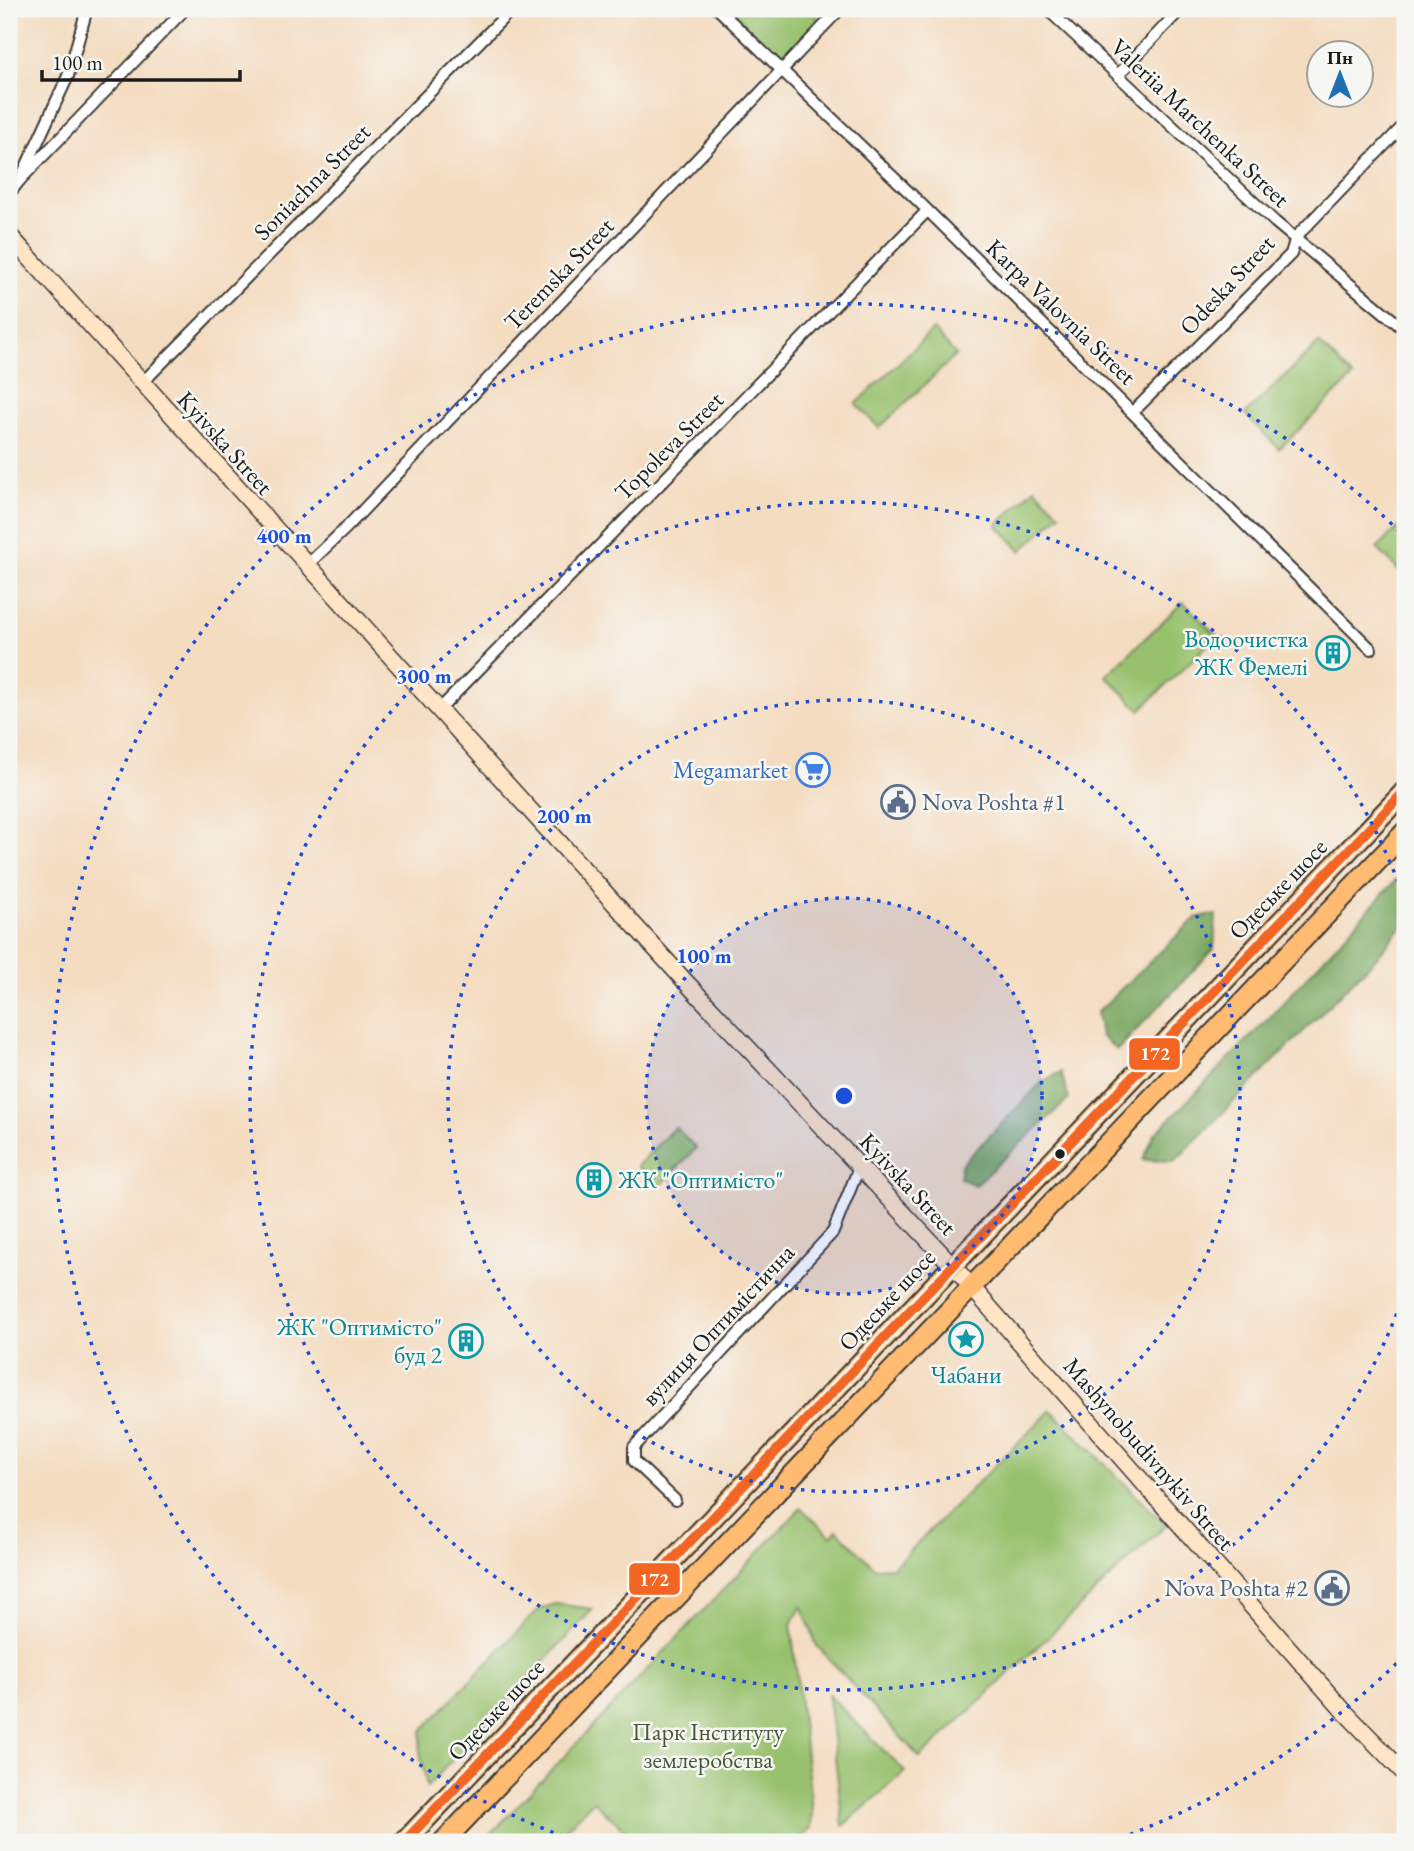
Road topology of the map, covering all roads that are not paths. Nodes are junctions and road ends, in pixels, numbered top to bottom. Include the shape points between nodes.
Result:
1 (87, 9) edge
2 (185, 9) edge
3 (512, 9) edge
4 (718, 9) edge
5 (840, 9) edge
6 (1047, 9) edge
7 (1181, 9) edge
8 (782, 71) junction
9 (1118, 75) junction
10 (1405, 124) edge
11 (20, 180) junction
12 (9, 194) edge
13 (928, 211) junction
14 (9, 236) edge
15 (1296, 237) junction
16 (1405, 330) edge
17 (141, 384) junction
18 (1133, 412) junction
19 (306, 566) junction
20 (1371, 649) dead end
21 (439, 710) junction
22 (1405, 792) edge
23 (1405, 832) edge
24 (860, 1166) junction
25 (953, 1266) junction
26 (973, 1288) junction
27 (675, 1500) dead end
28 (1405, 1774) edge
29 (404, 1842) edge
30 (443, 1842) edge

1 - 11 street via 68,76
2 - 11 street
3 - 17 street, Soniachna Street
4 - 8 street, Karpa Valovnia Street
5 - 8 street, Teremska Street
6 - 9 street, Valeriia Marchenka Street
7 - 9 street
8 - 13 street, Karpa Valovnia Street
8 - 19 street, Teremska Street
9 - 15 street, Valeriia Marchenka Street
10 - 15 street, Odeska Street
11 - 12 street
13 - 18 street, Karpa Valovnia Street
13 - 21 street, Topoleva Street
14 - 17 street, Kyivska Street
15 - 16 street, Valeriia Marchenka Street
15 - 18 street, Odeska Street via 1291,254
17 - 19 street, Kyivska Street
18 - 20 street, Karpa Valovnia Street
19 - 21 street, Kyivska Street
21 - 24 street, Kyivska Street
22 - 25 highway, Одеське шосе
23 - 26 highway
24 - 25 street, Kyivska Street
24 - 27 street, вулиця Оптимістична via 833,1232 634,1447 634,1461
25 - 26 street, Kyivska Street
25 - 29 highway, Одеське шосе
26 - 28 street, Mashynobudivnykiv Street
26 - 30 highway

